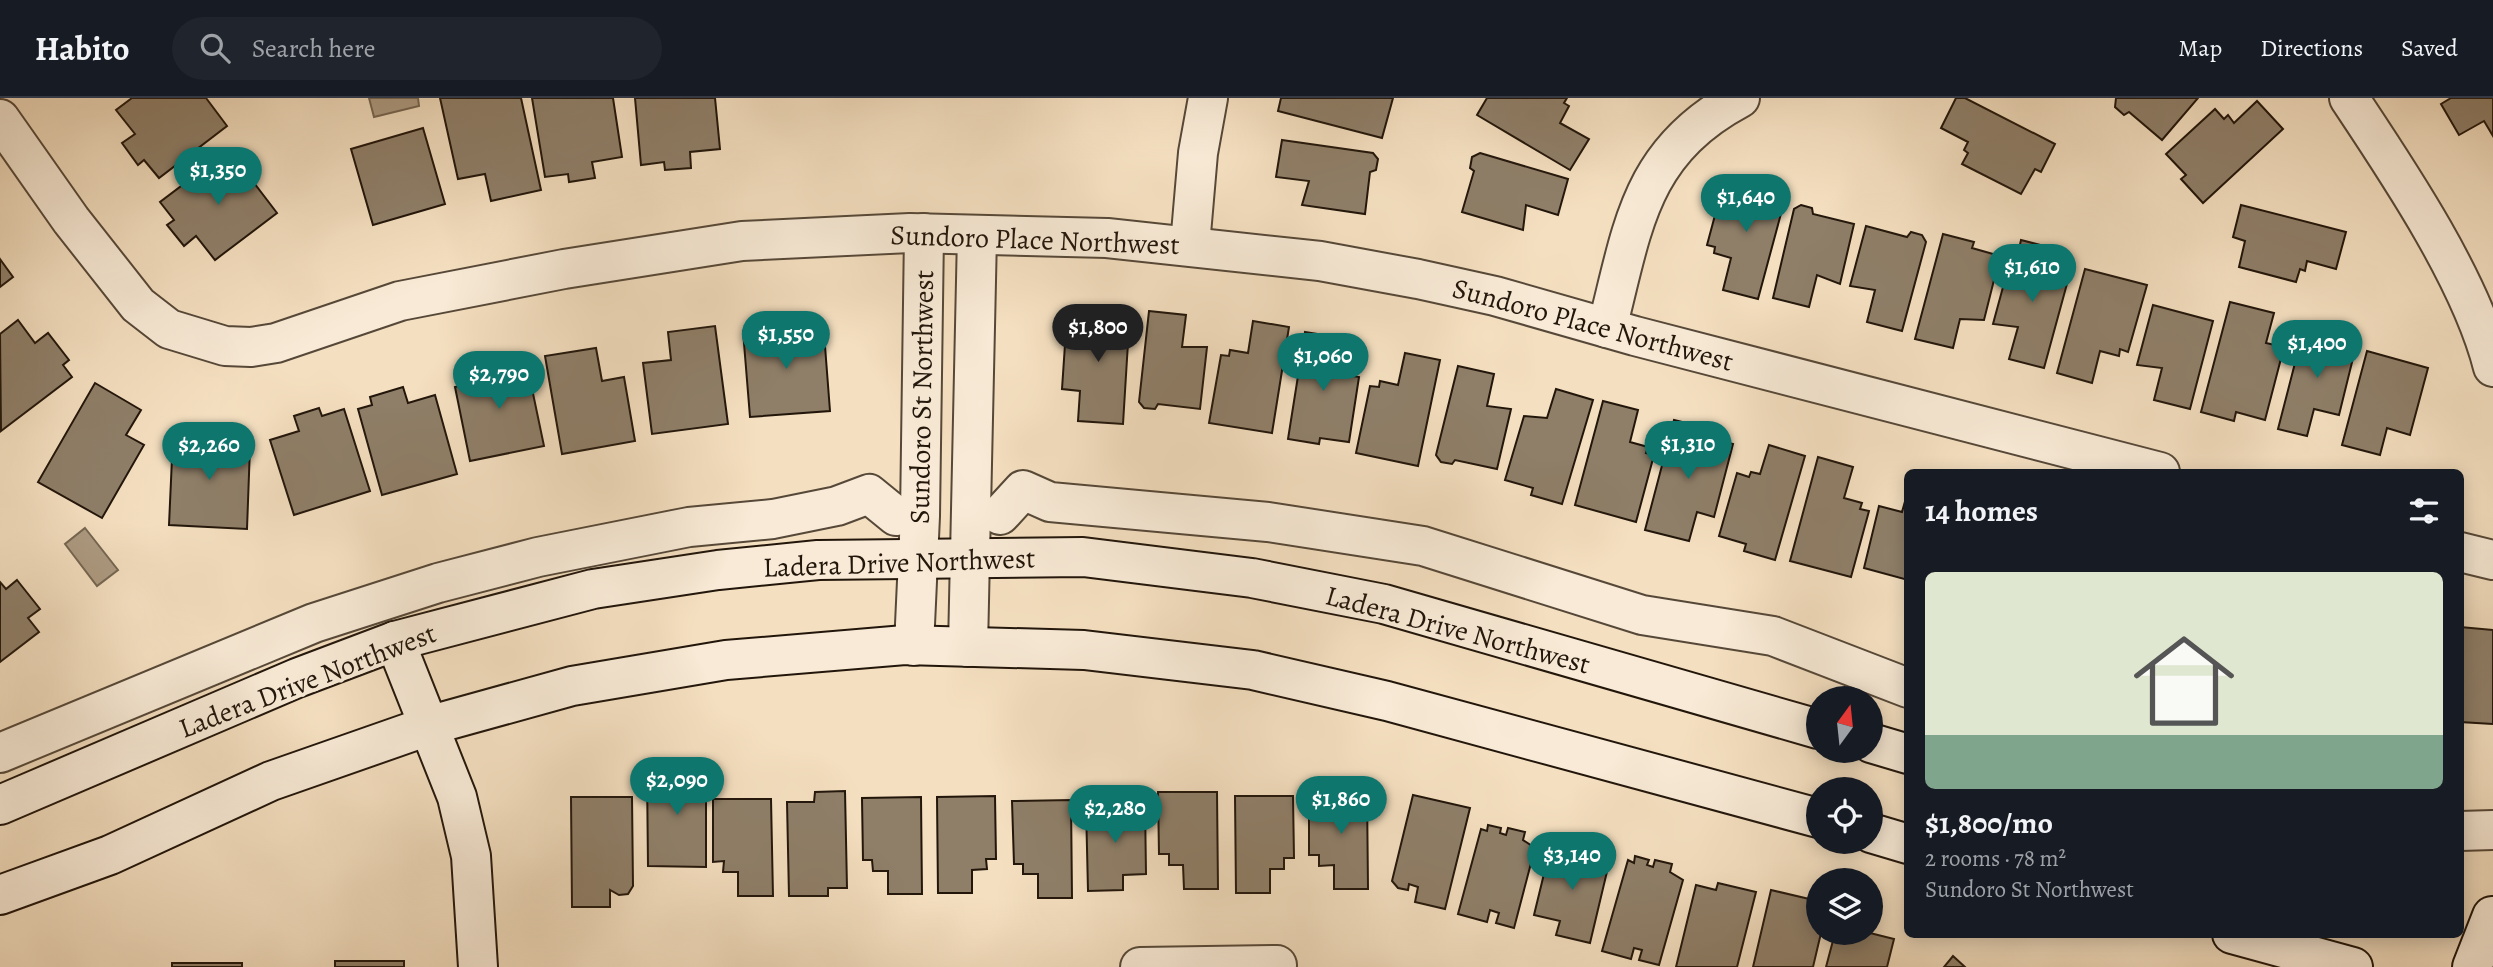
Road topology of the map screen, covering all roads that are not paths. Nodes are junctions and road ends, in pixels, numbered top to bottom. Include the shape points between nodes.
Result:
1 (1208, 98) edge
2 (1740, 98) edge
3 (2349, 98) edge
4 (0, 119) edge
5 (924, 233) junction
6 (976, 235) junction
7 (1190, 245) junction
8 (1607, 328) junction
9 (2493, 367) edge
10 (2148, 469) edge
11 (1000, 515) dead end
12 (896, 516) dead end
13 (2464, 553) edge
14 (970, 558) junction
15 (918, 559) junction
16 (2493, 560) edge
17 (395, 641) junction
18 (914, 646) junction
19 (968, 647) junction
20 (1904, 686) edge
21 (431, 725) junction
22 (1806, 726) edge
23 (1883, 747) edge
24 (0, 753) edge
25 (1904, 753) edge
26 (0, 805) edge
27 (1806, 815) edge
28 (2493, 830) edge
29 (2464, 831) edge
30 (1883, 837) edge
31 (1904, 843) edge
32 (0, 895) edge
33 (2485, 916) edge
34 (2247, 938) edge
35 (1277, 965) dead end
36 (478, 967) edge
37 (1140, 967) edge
38 (1183, 967) edge
39 (2353, 967) edge
40 (2472, 967) edge

1 - 7 street
2 - 8 street via 1697,125 1657,170 1632,228
3 - 9 street via 2394,165 2462,288
4 - 5 street, Sundoro Place Northwest via 133,300 169,329 225,346 276,343 400,301 668,251 742,241
5 - 6 street, Sundoro Place Northwest
5 - 15 street, Sundoro St Northwest
6 - 7 street, Sundoro Place Northwest
6 - 14 street, Sundoro St Northwest
7 - 8 street, Sundoro Place Northwest via 1418,279
8 - 10 street, Sundoro Place Northwest
11 - 20 street via 1023,490 1050,502 1268,522 1423,546 1642,615 1773,636
12 - 24 street via 869,494 837,506 773,519 689,527 538,557 451,580 314,623
13 - 16 street
14 - 15 street, Ladera Drive Northwest
14 - 19 street, Sundoro St Northwest
14 - 22 street, Ladera Drive Northwest via 1083,557 1252,579 1384,604
15 - 17 street, Ladera Drive Northwest via 818,560 593,589
15 - 18 street, Sundoro St Northwest
17 - 21 street
17 - 26 street, Ladera Drive Northwest
18 - 19 street
18 - 21 street via 726,660 572,686
19 - 27 street via 1084,650 1253,670 1387,701
21 - 32 street via 271,781 110,855
21 - 36 street via 457,797 471,856
23 - 25 street
28 - 29 street
30 - 31 street
33 - 40 street
34 - 39 street
35 - 38 street
37 - 38 street

